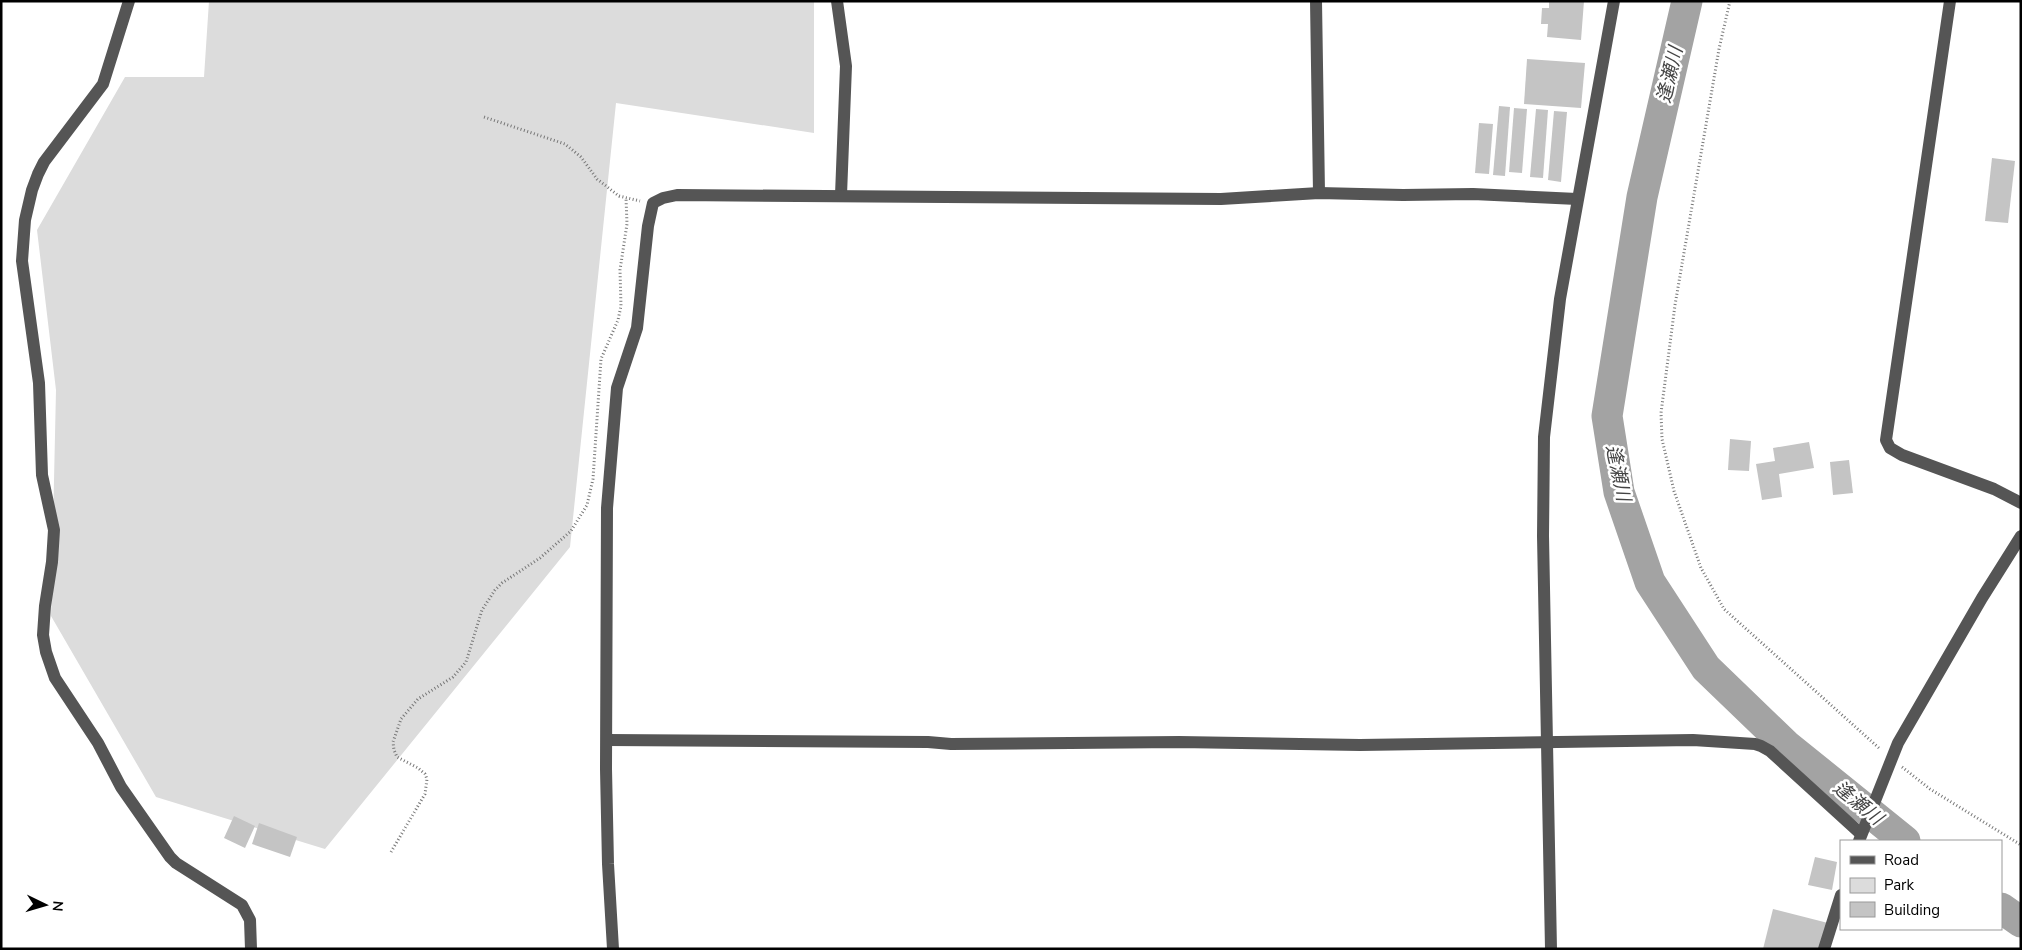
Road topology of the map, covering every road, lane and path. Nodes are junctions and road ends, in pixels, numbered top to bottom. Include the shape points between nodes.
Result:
1 (129, 1) edge
2 (837, 1) edge
3 (1316, 1) edge
4 (1614, 1) edge
5 (1730, 1) edge
6 (1950, 1) edge
7 (484, 117) dead end
8 (1319, 193) junction
9 (841, 195) junction
10 (626, 198) junction
11 (1577, 199) junction
12 (653, 203) junction
13 (2021, 504) edge
14 (2021, 536) edge
15 (607, 740) junction
16 (1548, 743) junction
17 (1890, 762) junction
18 (1860, 838) edge
19 (2021, 845) edge
20 (391, 852) dead end
21 (1840, 897) edge
22 (251, 949) edge
23 (613, 949) edge
24 (1551, 949) edge
25 (1824, 949) edge

1 - 22 street via 103,84 44,162 32,190 26,220 22,261 39,383 42,475 54,530 43,635 55,678 98,743 121,787 176,863 242,905 250,920
2 - 9 street via 846,66
3 - 8 street
4 - 11 street
5 - 17 path via 1675,305 1661,413 1662,439 1674,491 1701,568 1724,609
6 - 13 street via 1886,440 1890,448 1902,455 1994,489
7 - 10 path via 565,144 581,157 597,179 618,196
8 - 9 street via 1221,199
8 - 11 street via 1473,194
9 - 12 street via 677,195
10 - 12 path
10 - 20 path via 627,224 620,270 621,306 601,358 592,479 587,505 571,532 495,590 482,610 466,662 453,677 418,699 401,719 393,742 397,757 418,768 427,779 425,794
11 - 16 street via 1560,299 1544,437
12 - 15 street via 637,328 617,388 613,421 607,508
14 - 17 street via 1982,598
15 - 16 street via 951,744
15 - 23 street via 608,864
16 - 18 street via 1693,740 1761,746
16 - 24 street
17 - 18 street
17 - 19 path
21 - 25 street

